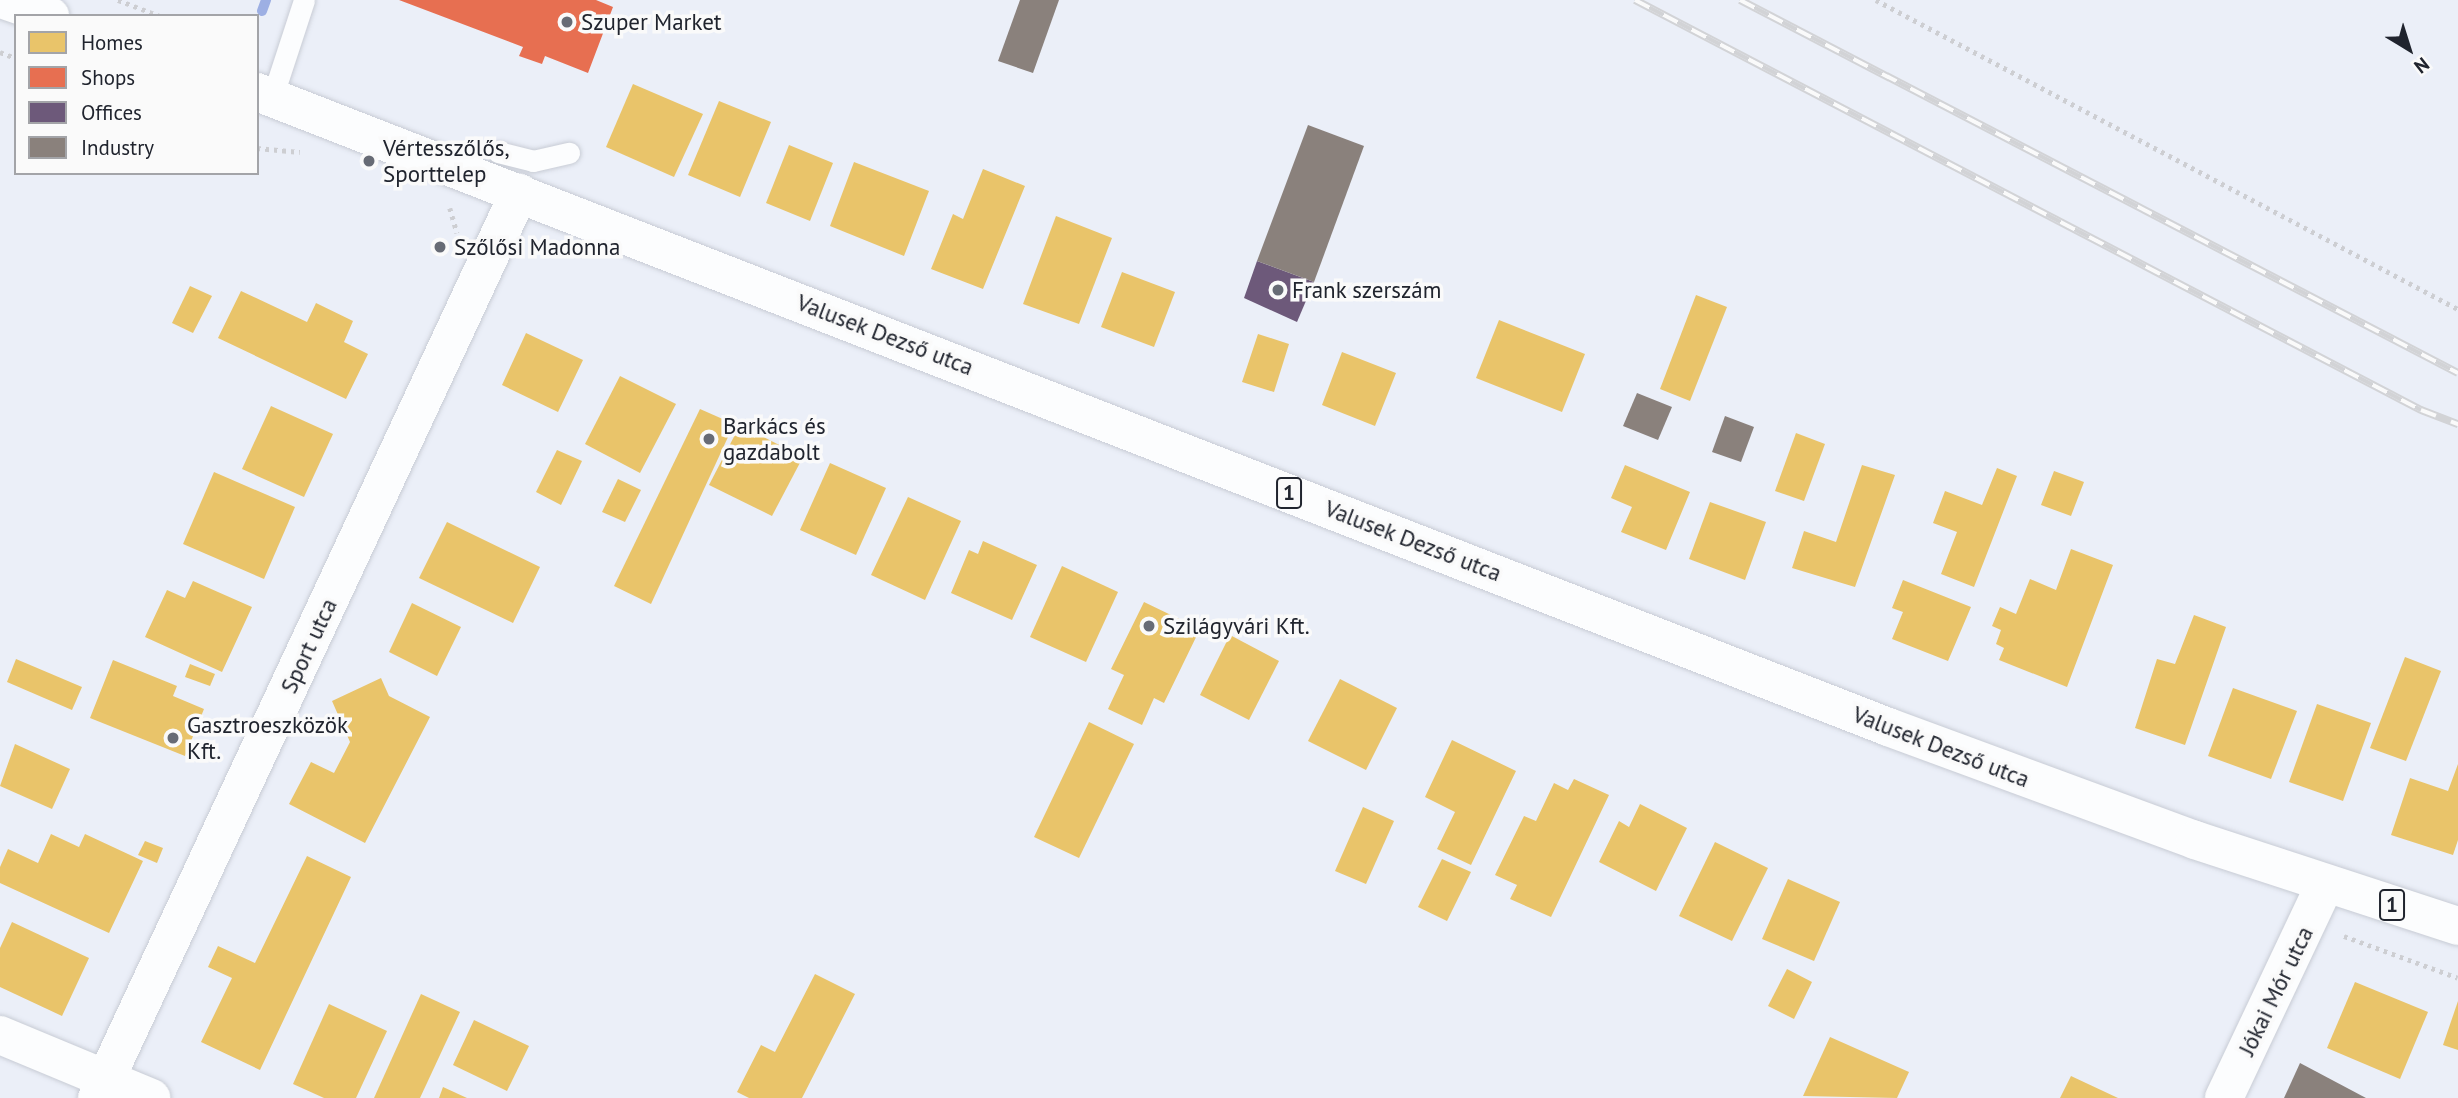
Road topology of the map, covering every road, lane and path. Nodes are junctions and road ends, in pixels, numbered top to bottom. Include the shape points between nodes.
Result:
1 (4, 0) edge
2 (118, 0) edge
3 (304, 0) edge
4 (1876, 0) edge
5 (44, 14) edge
6 (155, 14) edge
7 (264, 95) edge
8 (498, 152) dead end
9 (569, 153) dead end
10 (519, 193) junction
11 (450, 207) dead end
12 (458, 234) dead end
13 (2458, 309) edge
14 (2325, 884) junction
15 (2309, 924) junction
16 (2458, 926) edge
17 (2458, 978) edge
18 (0, 1035) edge
19 (102, 1088) edge
20 (151, 1098) edge
21 (2224, 1098) edge

1 - 5 main road
2 - 6 path
3 - 7 lane
4 - 13 path
7 - 10 main road, Valusek Dezső utca / 1
8 - 9 lane via 533,161
10 - 14 main road, Valusek Dezső utca / 1 via 1888,727
10 - 19 main road, Sport utca
11 - 12 path
14 - 15 main road, Jókai Mór utca
14 - 16 main road, Valusek Dezső utca / 1
15 - 17 path
15 - 21 main road, Jókai Mór utca
18 - 19 main road
19 - 20 main road

